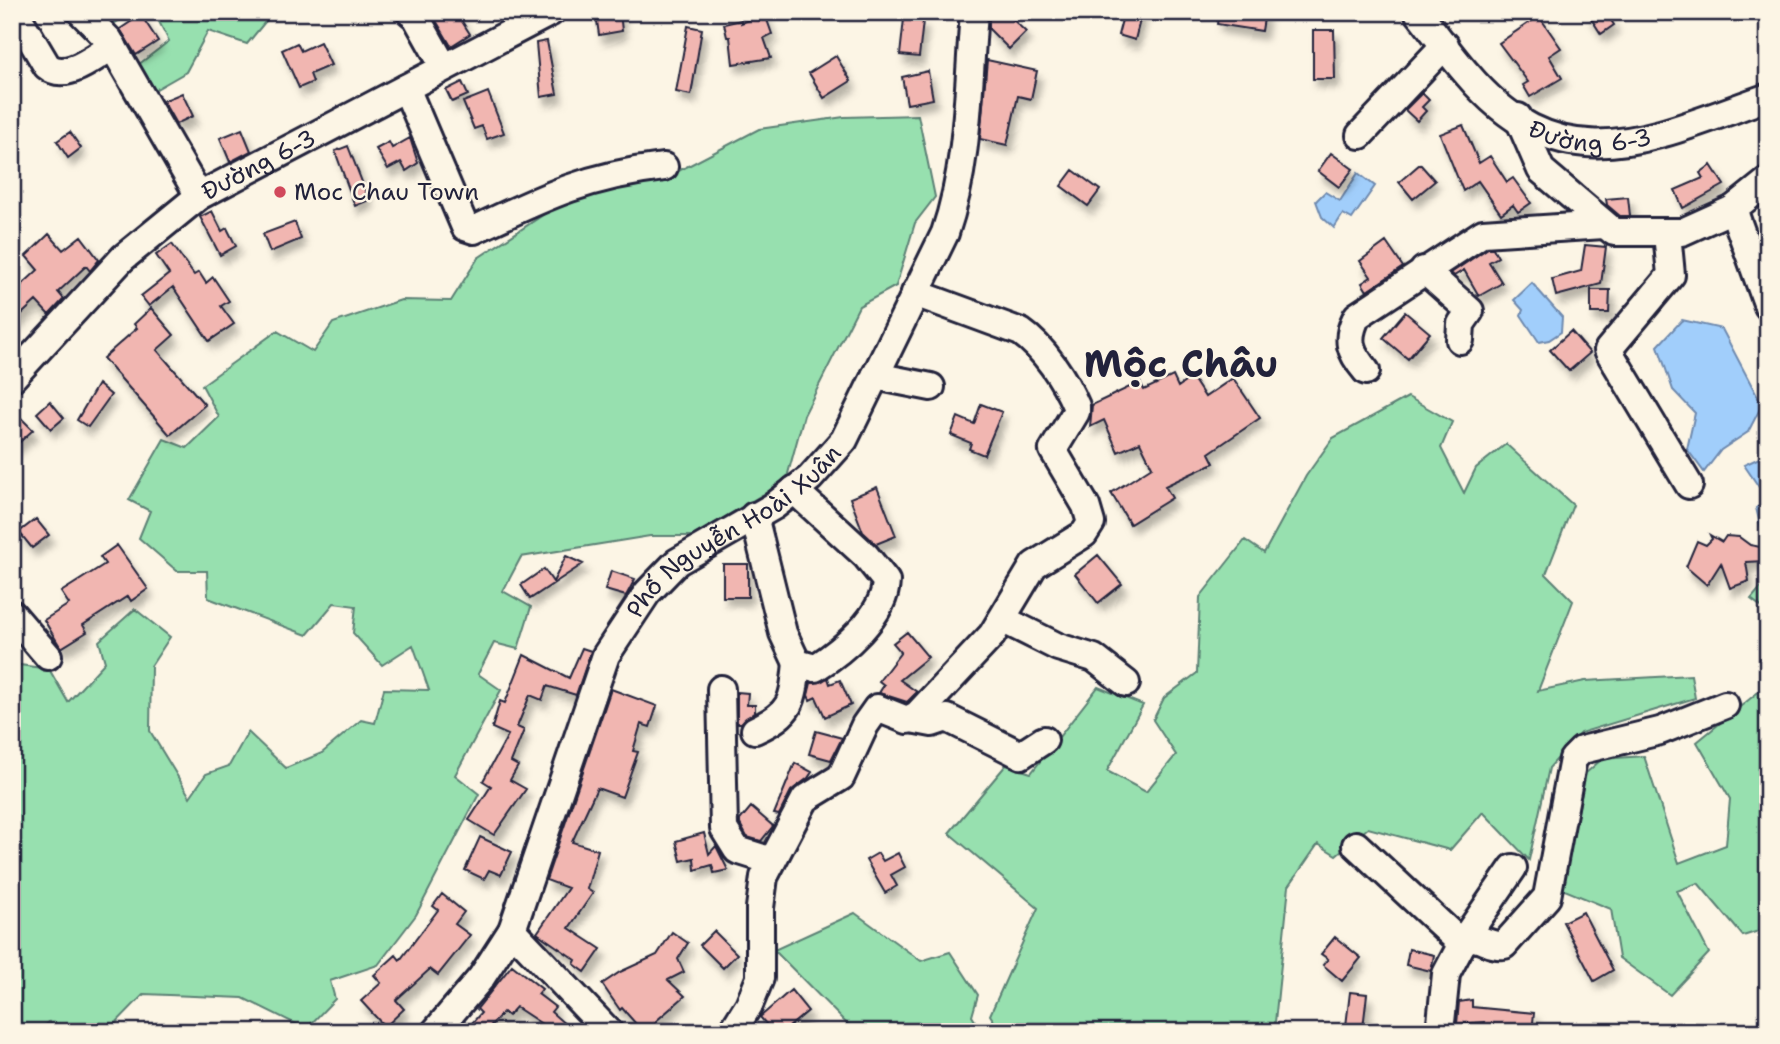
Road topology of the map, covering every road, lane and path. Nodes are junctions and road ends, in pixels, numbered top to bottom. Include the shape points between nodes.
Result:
1 (15, 12) edge
2 (81, 12) edge
3 (410, 12) edge
4 (551, 12) edge
5 (974, 12) edge
6 (1419, 12) edge
7 (1444, 43) junction
8 (113, 46) junction
9 (444, 68) junction
10 (406, 88) junction
11 (1768, 97) edge
12 (1518, 117) junction
13 (1360, 135) dead end
14 (664, 167) dead end
15 (1768, 181) edge
16 (198, 196) junction
17 (1733, 209) junction
18 (1604, 225) junction
19 (1667, 233) junction
20 (1423, 270) junction
21 (915, 293) junction
22 (1768, 306) edge
23 (1460, 341) dead end
24 (1366, 371) dead end
25 (875, 376) junction
26 (12, 377) edge
27 (931, 387) dead end
28 (1689, 485) dead end
29 (794, 490) junction
30 (754, 516) junction
31 (12, 614) edge
32 (1004, 620) junction
33 (48, 656) dead end
34 (797, 663) junction
35 (1126, 683) dead end
36 (721, 689) dead end
37 (1725, 705) dead end
38 (911, 719) junction
39 (755, 730) dead end
40 (1044, 740) dead end
41 (1363, 851) dead end
42 (772, 861) junction
43 (1513, 868) dead end
44 (512, 930) junction
45 (1470, 931) junction
46 (602, 1030) edge
47 (435, 1032) edge
48 (732, 1032) edge
49 (1440, 1032) edge

1 - 8 street via 54,72 66,72
2 - 8 street
3 - 9 street
4 - 9 street, Đường 6-3
5 - 21 street, Phố Nguyễn Hoài Xuân via 955,202
6 - 7 street, Đường 6-3
7 - 12 street, Đường 6-3 via 1469,76
7 - 13 street
8 - 16 street
9 - 10 street, Đường 6-3
10 - 14 street via 465,227 474,230 590,179
10 - 16 street, Đường 6-3
11 - 12 street, Đường 6-3 via 1636,141 1597,146 1553,139
12 - 18 street via 1541,170
15 - 17 street
16 - 26 street, Đường 6-3 via 123,258
17 - 19 street via 1682,232
17 - 22 street
18 - 19 street via 1614,232
18 - 20 street via 1483,233
19 - 28 street via 1671,275 1608,349
20 - 23 street via 1470,312 1461,324
20 - 24 street via 1357,316 1349,346
21 - 25 street, Phố Nguyễn Hoài Xuân
21 - 32 street via 1031,339 1076,406 1053,450 1091,523 1084,534 1034,565
25 - 27 street
25 - 29 street, Phố Nguyễn Hoài Xuân via 844,440 826,463
29 - 30 street, Phố Nguyễn Hoài Xuân
29 - 34 street via 866,556 886,581 881,603 844,646 815,668
30 - 34 street via 783,633
30 - 44 street, Phố Nguyễn Hoài Xuân via 677,562 647,593 606,655
31 - 33 street
32 - 35 street via 1058,647 1094,658
32 - 38 street
34 - 39 street via 788,710
36 - 42 street via 724,829 737,850
37 - 45 street via 1660,732 1582,750 1573,759 1551,886 1539,908 1504,945 1497,946
38 - 40 street via 932,723 947,718 1021,755
38 - 42 street via 874,710 841,777 805,799
41 - 45 street
42 - 48 street via 764,877 760,908 760,978
43 - 45 street
44 - 46 street
44 - 47 street, Phố Nguyễn Hoài Xuân via 481,978
45 - 49 street via 1446,975

